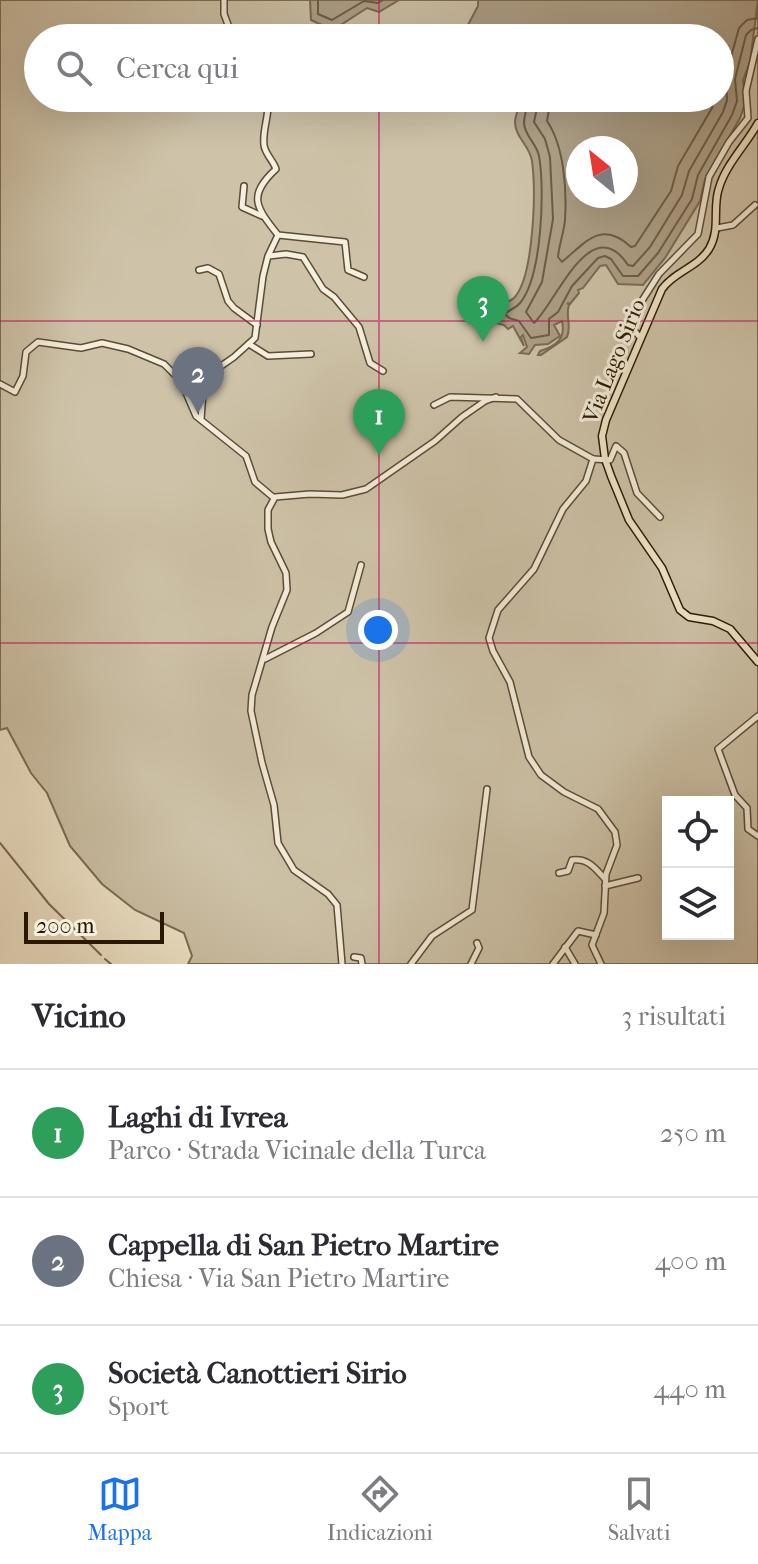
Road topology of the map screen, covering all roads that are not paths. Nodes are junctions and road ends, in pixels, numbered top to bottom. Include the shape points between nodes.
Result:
1 (224, 0) edge
2 (228, 24) edge
3 (758, 39) edge
4 (268, 112) edge
5 (758, 123) edge
6 (244, 186) dead end
7 (755, 205) dead end
8 (263, 216) junction
9 (717, 228) junction
10 (278, 235) junction
11 (268, 256) junction
12 (199, 270) dead end
13 (364, 277) dead end
14 (257, 325) junction
15 (639, 336) dead end
16 (249, 344) junction
17 (311, 354) dead end
18 (383, 371) dead end
19 (0, 384) edge
20 (496, 397) junction
21 (434, 405) dead end
22 (201, 419) junction
23 (593, 459) junction
24 (605, 459) junction
25 (274, 498) junction
26 (660, 517) dead end
27 (361, 565) dead end
28 (264, 659) junction
29 (758, 662) edge
30 (758, 716) edge
31 (487, 789) dead end
32 (758, 836) edge
33 (559, 873) dead end
34 (638, 878) dead end
35 (606, 883) junction
36 (596, 935) junction
37 (477, 943) dead end
38 (565, 947) junction
39 (354, 957) dead end
40 (342, 964) edge
41 (362, 964) edge
42 (411, 964) edge
43 (471, 964) edge
44 (553, 964) edge
45 (575, 964) edge
46 (601, 964) edge

1 - 2 street
3 - 15 street via 746,91 748,118 709,177 698,234 670,260 638,307 631,327
4 - 8 street via 264,146 276,169 260,186
5 - 9 main road, Via Lago Sirio via 719,186
6 - 8 street via 242,207
7 - 9 street via 733,225
8 - 10 street
9 - 24 main road, Via Lago Sirio via 699,262 662,289 603,429
10 - 11 street
10 - 13 street via 345,242 348,270
11 - 14 street
11 - 18 street via 303,257 323,289 359,327 370,363
12 - 14 street via 219,274 228,301
14 - 16 street
16 - 17 street via 268,356
16 - 22 street via 204,378
19 - 22 street via 15,392 26,352 38,342 81,348 102,343 164,364 181,381
20 - 21 street, Via Lago Sirio via 450,397
20 - 23 street, Via Lago Sirio via 518,400 559,440
20 - 25 street via 366,489
22 - 25 street via 246,456 255,482
23 - 24 street
23 - 35 street via 586,481 563,509 534,569 498,610 489,638 510,682 529,757 541,775 598,809 613,827 617,845
24 - 26 street via 610,460 616,446 624,453 637,493
24 - 29 main road, Via Lago Sirio via 629,520 662,568 680,610 730,629
25 - 28 street via 268,529 286,573 287,590
27 - 28 street via 348,612
28 - 40 street via 251,711 278,843 294,870 337,905
30 - 32 street via 719,747 735,795 750,809 747,826
31 - 42 street via 472,910 432,936
33 - 35 street via 580,859
34 - 35 street
35 - 36 street
36 - 38 street via 579,930
36 - 46 street via 592,945
37 - 43 street
38 - 44 street
38 - 45 street
39 - 41 street

